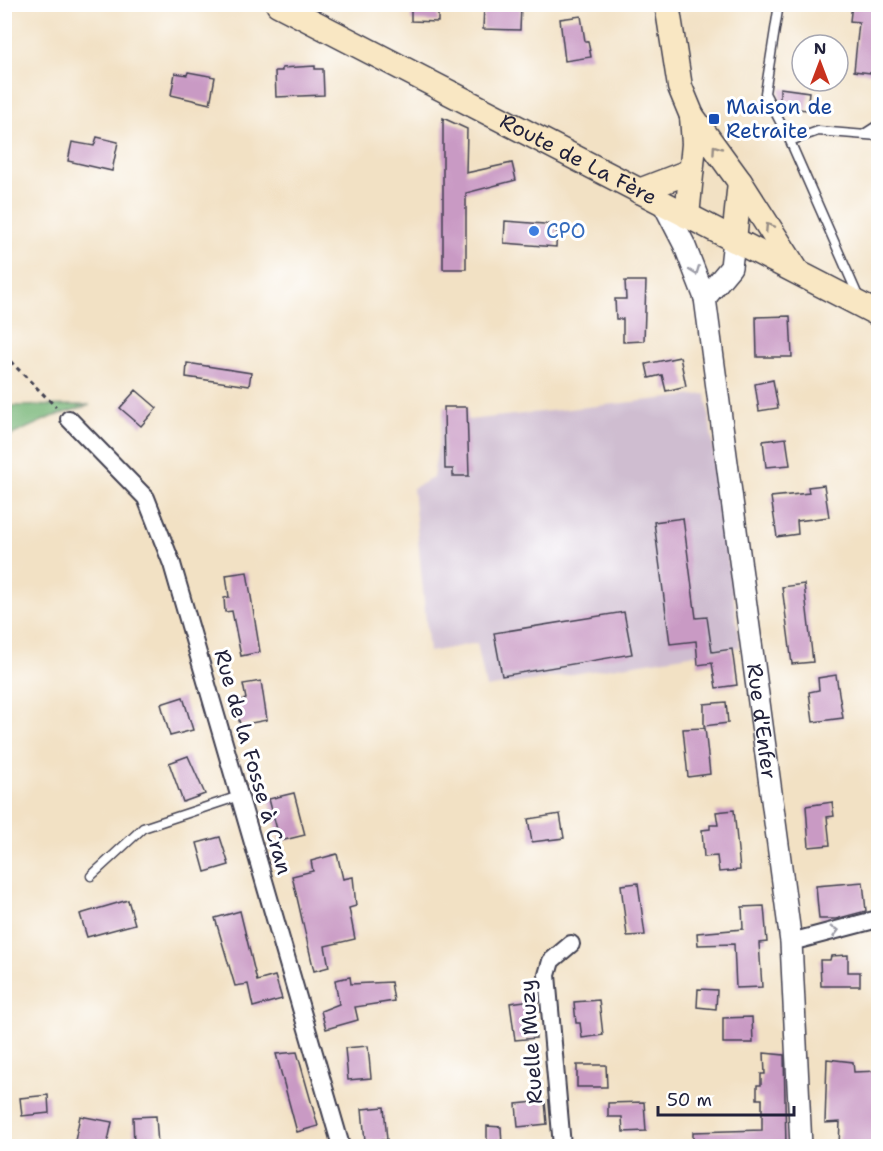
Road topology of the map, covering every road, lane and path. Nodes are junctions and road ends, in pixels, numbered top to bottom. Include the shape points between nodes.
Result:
1 (278, 4) edge
2 (667, 4) edge
3 (779, 4) edge
4 (692, 116) junction
5 (879, 125) edge
6 (864, 134) junction
7 (879, 136) edge
8 (790, 141) junction
9 (691, 171) junction
10 (740, 182) junction
11 (639, 191) junction
12 (663, 203) junction
13 (687, 216) junction
14 (734, 240) junction
15 (684, 244) junction
16 (768, 257) junction
17 (731, 267) junction
18 (798, 273) junction
19 (705, 298) junction
20 (870, 309) edge
21 (4, 355) edge
22 (69, 419) joint
23 (239, 796) junction
24 (91, 876) dead end
25 (879, 919) edge
26 (791, 942) junction
27 (571, 944) dead end
28 (341, 1146) edge
29 (562, 1146) edge
30 (801, 1146) edge

1 - 11 main road, Route de La Fère
2 - 4 main road via 680,87
3 - 8 lane via 765,93
4 - 9 main road
10 -> 4 main road
5 - 6 lane
6 - 7 lane
6 - 8 lane via 818,130
8 - 20 lane
9 - 11 main road
9 - 13 main road
10 - 14 main road
18 -> 10 main road
11 - 12 main road, Route de La Fère
12 - 13 main road, Route de La Fère
12 - 15 street, Rue d'Enfer
13 - 14 main road, Route de La Fère
13 - 15 street
14 - 16 main road, Route de La Fère
14 - 17 street
15 -> 19 street, Rue d'Enfer
16 - 17 street
16 - 18 main road, Route de La Fère
17 - 19 street
18 - 20 main road, Route de La Fère
19 - 26 street, Rue d'Enfer
21 - 22 path
22 - 23 street, Rue de la Fosse à Cran via 146,498 172,564
23 - 24 lane via 143,828
23 - 28 street, Rue de la Fosse à Cran
26 -> 25 street
26 - 30 street, Rue d'Enfer
27 - 29 street, Ruelle Muzy via 551,961 547,975

